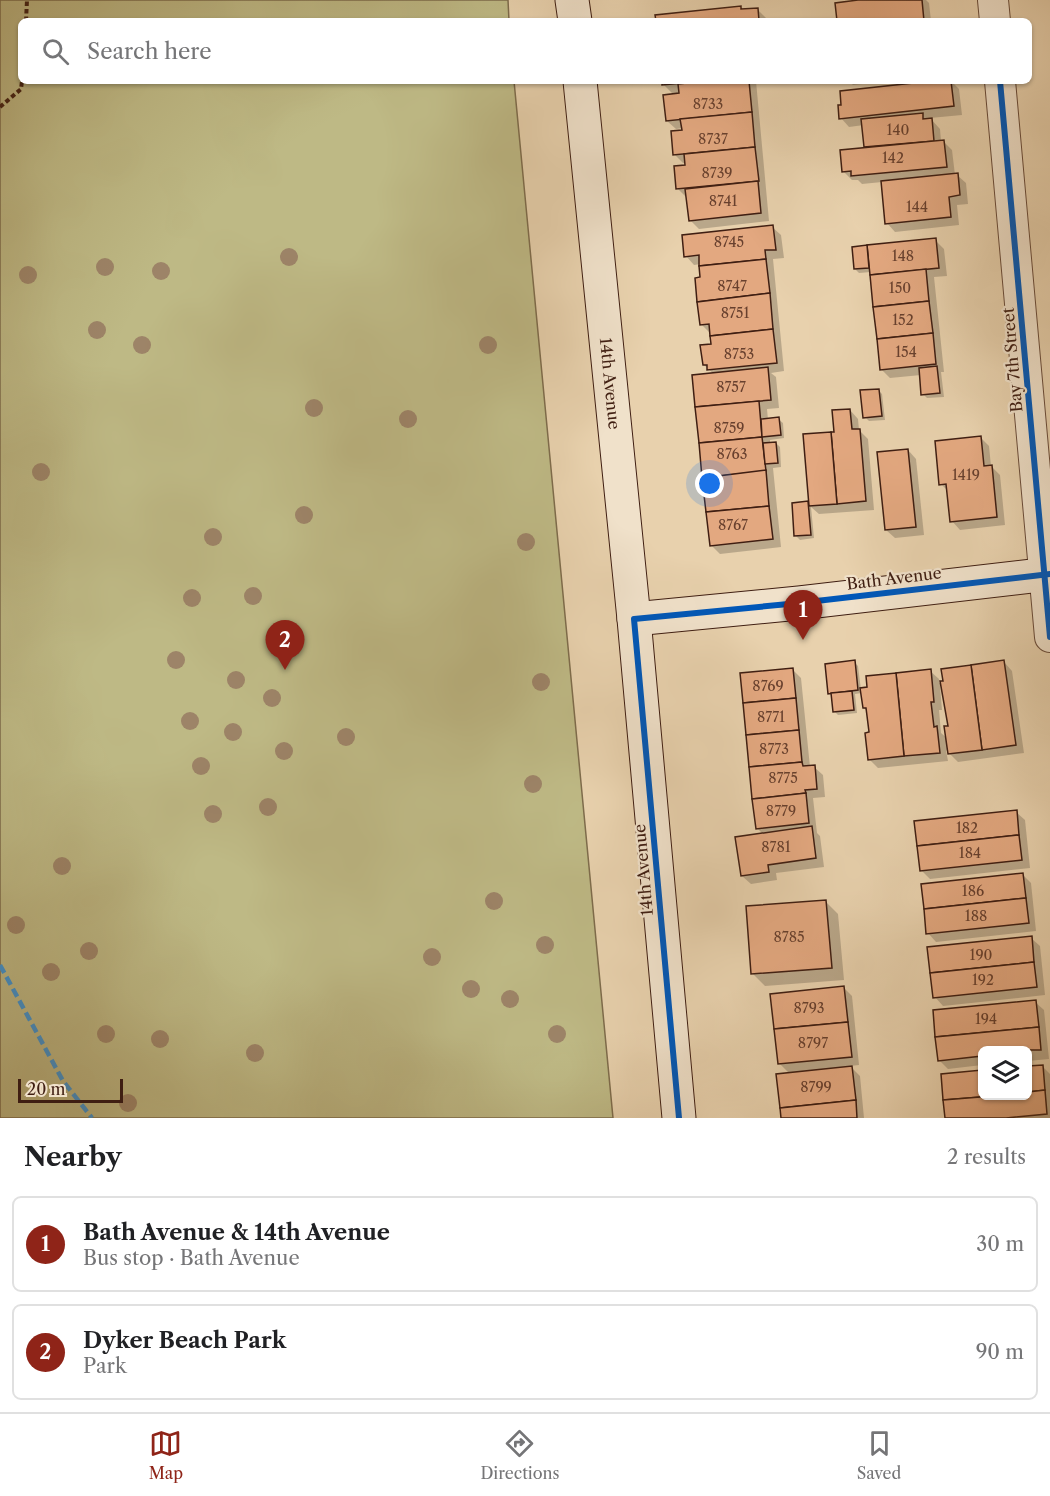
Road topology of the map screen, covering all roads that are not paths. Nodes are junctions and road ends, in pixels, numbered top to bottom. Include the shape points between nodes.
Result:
1 (572, 0) edge
2 (993, 0) edge
3 (574, 18) edge
4 (994, 18) edge
5 (580, 84) edge
6 (1000, 84) edge
7 (1047, 574) edge
8 (634, 619) junction
9 (1050, 637) edge
10 (679, 1118) edge

1 - 3 main road
2 - 4 street
5 - 8 main road, 14th Avenue
6 - 7 street, Bay 7th Street
7 - 8 main road, Bath Avenue
7 - 9 street, Bay 7th Street
8 - 10 main road, 14th Avenue

